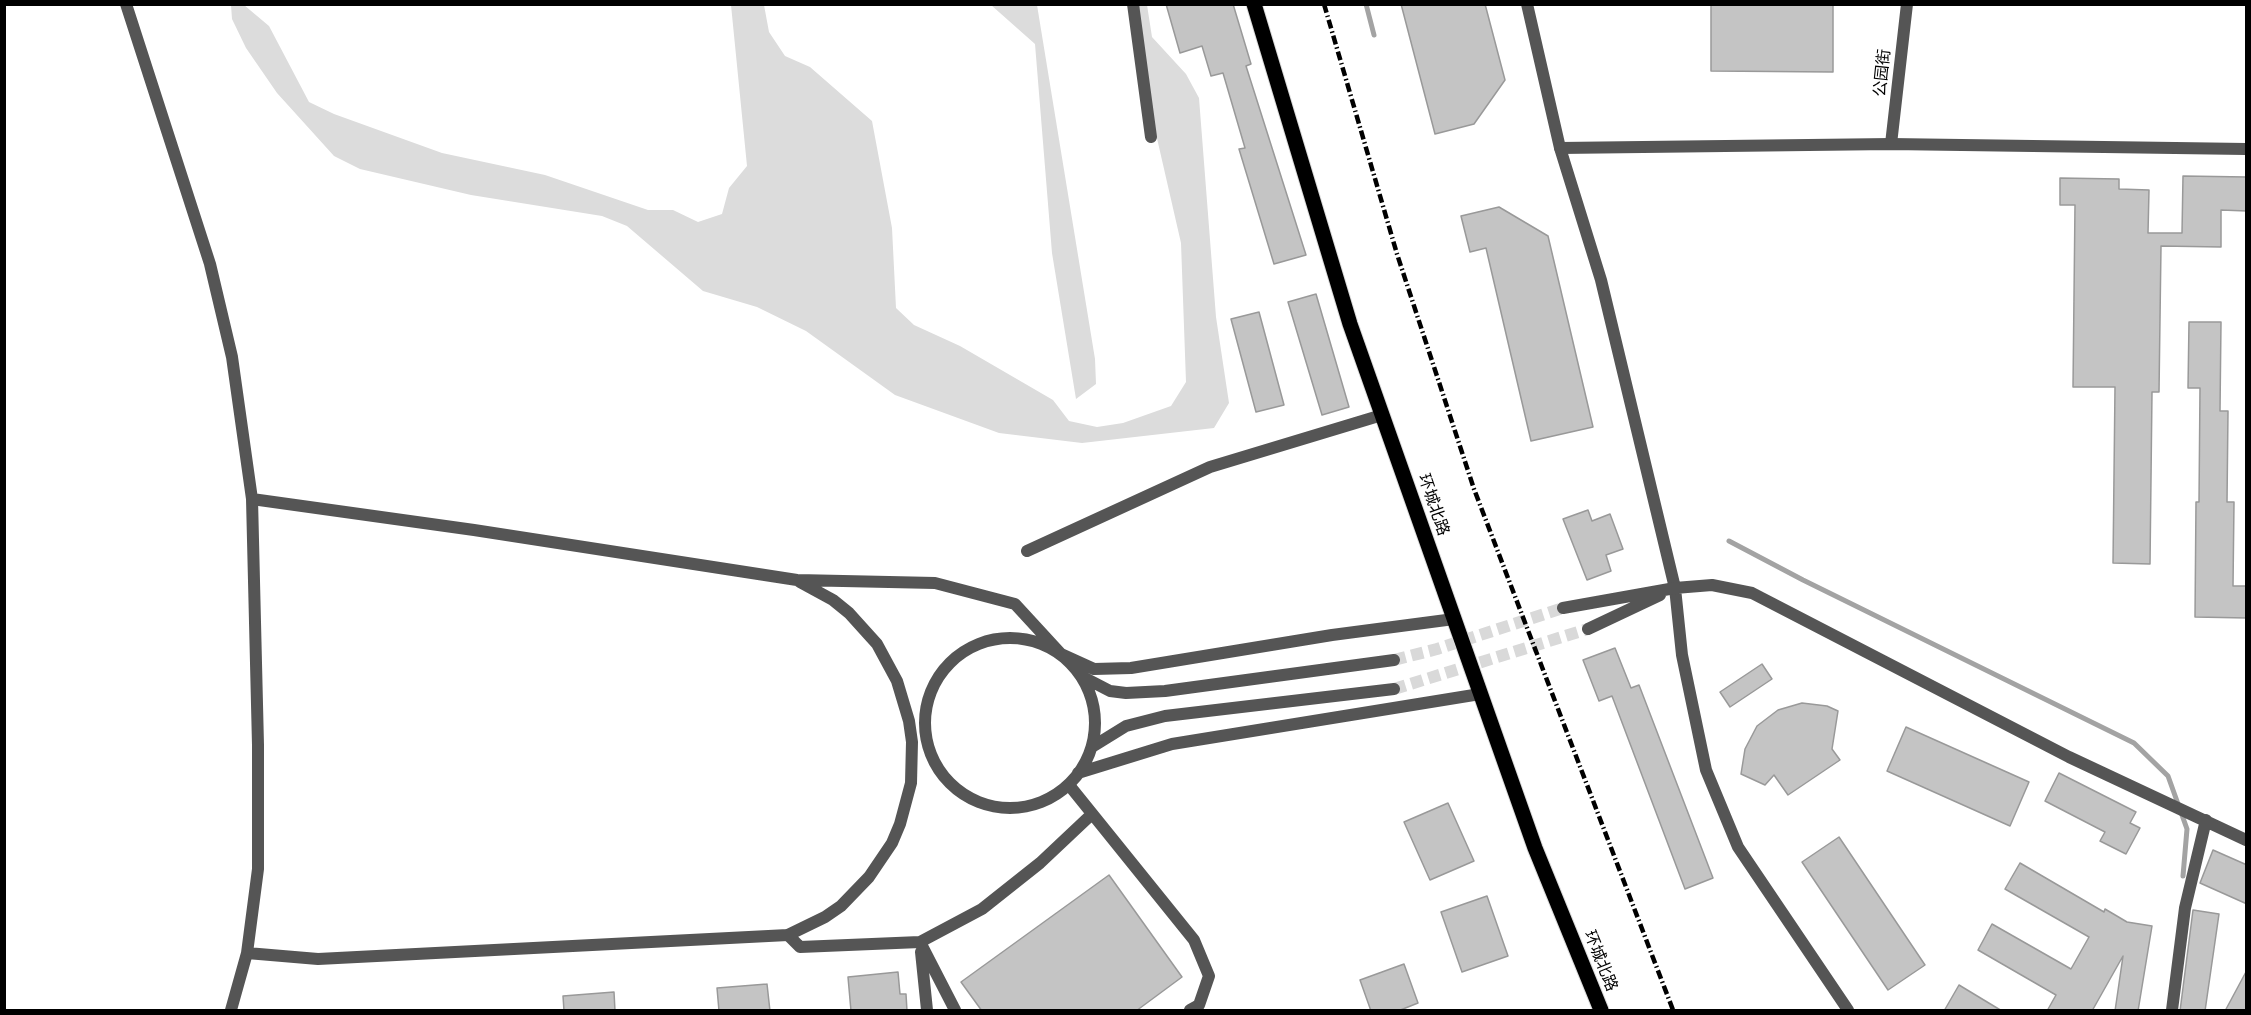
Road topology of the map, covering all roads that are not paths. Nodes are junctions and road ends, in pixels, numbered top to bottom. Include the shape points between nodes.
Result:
1 (126, 4) edge
2 (1133, 4) edge
3 (1254, 4) edge
4 (1527, 4) edge
5 (1907, 4) edge
6 (1151, 137) dead end
7 (1892, 144) junction
8 (1560, 148) junction
9 (2247, 149) edge
10 (1382, 415) junction
11 (252, 498) junction
12 (1027, 550) dead end
13 (796, 580) junction
14 (1675, 588) junction
15 (1563, 608) tunnel mouth
16 (1454, 619) junction
17 (1588, 629) tunnel mouth
18 (1061, 654) junction
19 (1394, 660) tunnel mouth
20 (1081, 676) junction
21 (934, 685) junction
22 (1394, 689) tunnel mouth
23 (1480, 694) junction
24 (909, 721) junction
25 (912, 742) junction
26 (1092, 747) junction
27 (940, 770) junction
28 (1078, 773) junction
29 (1069, 784) junction
30 (1092, 814) junction
31 (2206, 820) junction
32 (2247, 840) edge
33 (789, 935) junction
34 (921, 942) junction
35 (247, 953) junction
36 (231, 1011) edge
37 (927, 1011) edge
38 (955, 1011) edge
39 (1190, 1011) edge
40 (1601, 1011) edge
41 (1848, 1011) edge
42 (2172, 1011) edge

1 - 11 street via 210,264 232,357
2 - 6 street
3 - 10 main road, 环城北路 via 1350,324
4 - 8 street
5 - 7 street, 公园街
7 - 8 street
7 - 9 street
8 - 14 street via 1601,280
10 - 12 street via 1210,467
10 - 16 main road, 环城北路
11 - 13 street
11 - 35 street via 258,869
13 - 18 street via 935,583 1015,604
13 - 24 street via 833,600 870,636 897,681
14 - 15 street
14 - 17 street
14 - 31 street via 1712,585 1752,593 2069,757
14 - 41 street via 1682,655 1710,781 1738,847
16 - 18 street via 1131,668 1094,669
16 - 23 main road, 环城北路
18 - 20 street
18 - 21 street via 1020,638 990,640 963,651
19 - 20 street via 1136,693 1110,691
20 - 26 street via 1095,718
21 - 24 street
21 - 27 street via 927,706 926,728
22 - 26 street via 1165,716 1125,726
23 - 28 street via 1172,744
23 - 40 main road, 环城北路 via 1535,848
24 - 25 street
25 - 27 street
25 - 33 street via 906,804 881,861 841,906
26 - 28 street
27 - 29 street via 966,795 1001,807 1037,803
28 - 29 street
29 - 30 street
30 - 34 street via 1040,863 982,909
30 - 39 street via 1194,940 1209,976 1199,1005
31 - 32 street
31 - 42 street via 2185,908
33 - 34 street via 800,947
33 - 35 street via 318,959
34 - 37 street
34 - 38 street
35 - 36 street

